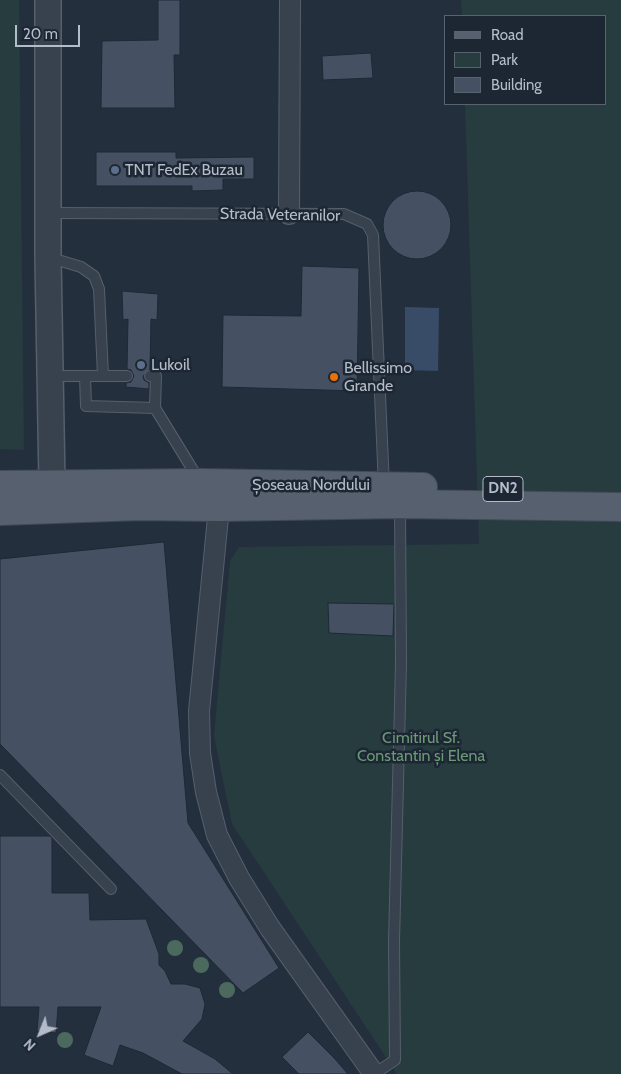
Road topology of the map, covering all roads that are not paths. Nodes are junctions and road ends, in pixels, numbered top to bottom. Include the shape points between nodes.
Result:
1 (48, 0) edge
2 (290, 0) edge
3 (48, 214) junction
4 (289, 214) junction
5 (48, 257) junction
6 (50, 376) junction
7 (85, 376) junction
8 (103, 376) junction
9 (127, 376) dead end
10 (150, 376) dead end
11 (155, 408) junction
12 (52, 483) junction
13 (201, 484) junction
14 (0, 485) edge
15 (621, 491) edge
16 (392, 495) junction
17 (219, 507) junction
18 (70, 508) junction
19 (621, 508) edge
20 (0, 511) edge
21 (0, 524) edge
22 (0, 775) edge
23 (110, 889) dead end
24 (374, 1074) edge

1 - 3 street
2 - 4 street
3 - 4 lane, Strada Veteranilor
3 - 5 street
4 - 16 lane, Strada Veteranilor via 344,214 367,224 373,235
5 - 6 street
5 - 8 lane via 81,267 94,276 99,289
6 - 7 lane
6 - 12 street
7 - 8 lane
7 - 11 lane via 86,406
8 - 9 lane
10 - 11 lane via 156,376
11 - 13 lane
12 - 13 main road, Șoseaua Nordului / DN2
12 - 14 main road, Șoseaua Nordului / DN2
13 - 16 main road, Șoseaua Nordului / DN2
15 - 16 main road, Șoseaua Nordului / DN2
16 - 17 main road, Șoseaua Nordului / DN2
16 - 19 main road, Șoseaua Nordului / DN2
16 - 24 lane, Strada Veteranilor via 401,664 394,941 396,1060
17 - 18 main road, Șoseaua Nordului / DN2
17 - 24 street via 199,711 200,754 217,835 270,928
18 - 20 main road, Șoseaua Nordului / DN2
18 - 21 street, Șoseaua Nordului
22 - 23 lane

